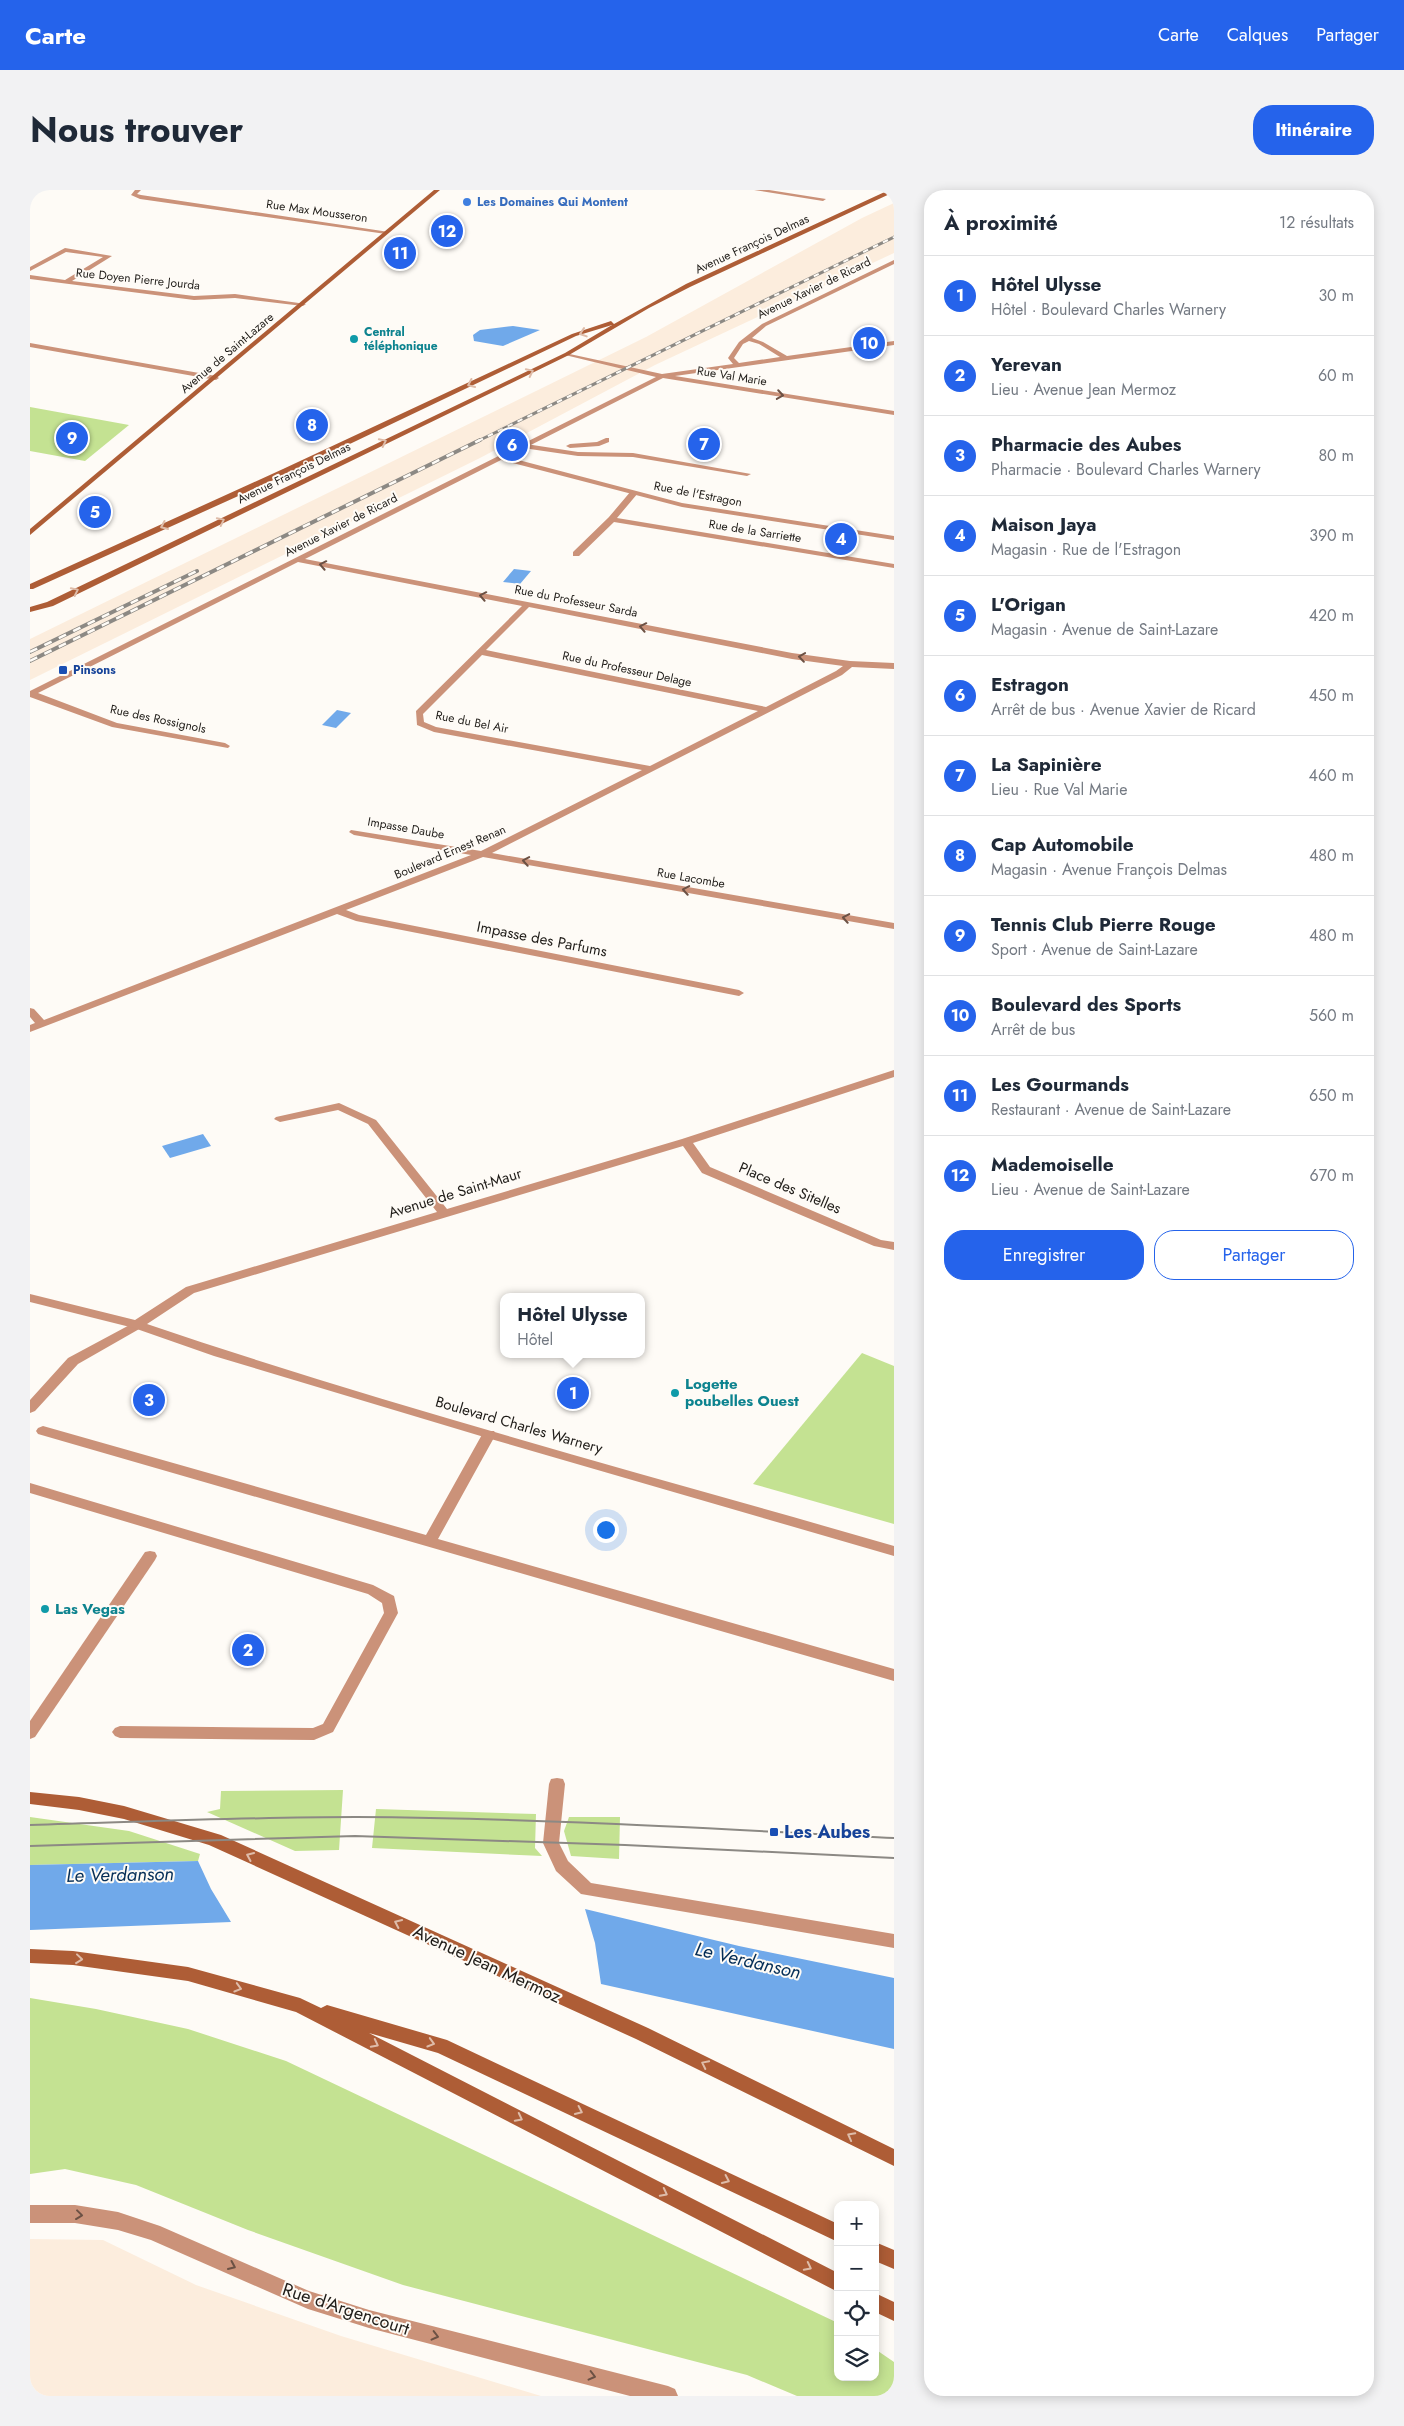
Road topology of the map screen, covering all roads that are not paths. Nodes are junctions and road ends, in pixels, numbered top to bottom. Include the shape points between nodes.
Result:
1 (138, 190) edge
2 (437, 190) edge
3 (757, 190) edge
4 (894, 190) edge
5 (823, 199) dead end
6 (386, 232) junction
7 (894, 262) edge
8 (30, 269) edge
9 (30, 277) edge
10 (65, 282) junction
11 (303, 304) junction
12 (620, 320) junction
13 (748, 340) junction
14 (894, 343) edge
15 (30, 345) edge
16 (546, 349) junction
17 (567, 354) junction
18 (787, 359) junction
19 (738, 366) junction
20 (662, 376) junction
21 (216, 378) junction
22 (894, 413) edge
23 (539, 439) junction
24 (606, 440) dead end
25 (526, 446) junction
26 (502, 458) junction
27 (747, 474) dead end
28 (634, 493) junction
29 (612, 519) junction
30 (30, 533) edge
31 (894, 538) edge
32 (576, 554) dead end
33 (298, 560) junction
34 (894, 566) edge
35 (30, 587) edge
36 (50, 604) junction
37 (528, 604) junction
38 (30, 610) edge
39 (30, 615) edge
40 (482, 652) junction
41 (850, 664) junction
42 (894, 666) edge
43 (31, 694) edge
44 (767, 710) junction
45 (225, 746) dead end
46 (652, 769) junction
47 (354, 832) dead end
48 (483, 854) junction
49 (340, 911) junction
50 (894, 926) edge
51 (739, 993) dead end
52 (30, 1011) edge
53 (42, 1024) junction
54 (30, 1029) edge
55 (894, 1073) edge
56 (280, 1119) dead end
57 (686, 1141) junction
58 (444, 1212) junction
59 (894, 1246) edge
60 (30, 1298) edge
61 (137, 1325) junction
62 (30, 1408) edge
63 (43, 1431) dead end
64 (489, 1434) junction
65 (30, 1488) edge
66 (430, 1542) junction
67 (894, 1551) edge
68 (150, 1556) dead end
69 (894, 1675) edge
70 (120, 1732) dead end
71 (30, 1733) edge
72 (556, 1784) dead end
73 (30, 1798) edge
74 (894, 1941) edge
75 (30, 1956) edge
76 (300, 2006) junction
77 (894, 2158) edge
78 (30, 2214) edge
79 (834, 2231) edge
80 (879, 2253) edge
81 (894, 2260) edge
82 (834, 2281) edge
83 (879, 2304) edge
84 (894, 2312) edge
85 (668, 2396) edge

1 - 6 street, Rue Max Mousseron via 134,195 140,197
2 - 6 main road, Avenue de Saint-Lazare
3 - 5 street
4 - 12 main road, Avenue François Delmas
6 - 11 main road, Avenue de Saint-Lazare
7 - 13 street, Avenue Xavier de Ricard via 764,325 750,334
8 - 10 street via 65,250 109,256
9 - 10 street, Rue Doyen Pierre Jourda
10 - 11 street, Rue Doyen Pierre Jourda via 194,298 235,296
11 - 21 main road, Avenue de Saint-Lazare
12 -> 16 main road, Avenue François Delmas
12 - 17 main road, Avenue François Delmas via 593,341
13 - 18 street, Avenue Xavier de Ricard via 761,343
13 - 19 street, Avenue Xavier de Ricard via 741,343 731,358
14 - 18 street
15 - 21 street
16 - 17 main road
16 -> 35 main road, Avenue François Delmas
17 - 20 street, Rue Val Marie
36 -> 17 main road, Avenue François Delmas
18 - 19 street
19 - 20 street
20 -> 22 street, Rue Val Marie
20 - 23 street, Avenue Xavier de Ricard
21 - 30 main road, Avenue de Saint-Lazare
23 - 24 street via 574,447
23 - 25 street, Avenue Xavier de Ricard
25 - 26 street, Avenue Xavier de Ricard
25 - 27 street via 578,454 633,454
26 - 28 street, Rue de l'Estragon
26 - 33 street, Avenue Xavier de Ricard
28 - 29 street
28 - 31 street, Rue de l'Estragon via 682,505
29 - 32 street
29 - 34 street, Rue de la Sarriette
37 -> 33 street, Rue du Professeur Sarda
33 - 43 street, Avenue Xavier de Ricard
36 - 38 main road, Avenue François Delmas
36 - 39 main road
37 - 40 street, Rue du Bel Air
41 -> 37 street, Rue du Professeur Sarda via 792,656
40 - 44 street, Rue du Professeur Delage
40 - 46 street, Rue du Bel Air via 419,712 420,722 434,729
41 - 42 street
41 - 44 street, Boulevard Ernest Renan via 840,673
43 - 45 street, Rue des Rossignols via 115,726
44 - 46 street, Boulevard Ernest Renan
46 - 48 street, Boulevard Ernest Renan
47 - 48 street, Impasse Daube
48 - 49 street, Boulevard Ernest Renan
50 -> 48 street, Rue Lacombe
49 - 51 street, Impasse des Parfums via 356,918
49 - 53 street, Boulevard Ernest Renan
52 - 53 street
53 - 54 street, Boulevard Ernest Renan
55 - 57 street, Avenue de Saint-Maur
56 - 58 street via 339,1106 372,1122
57 - 58 street, Avenue de Saint-Maur
57 - 59 street, Place des Sitelles via 706,1170 878,1243
58 - 61 street, Avenue de Saint-Maur via 190,1290
60 - 61 street
61 - 62 street, Avenue de Saint-Maur via 73,1360
61 - 64 street, Boulevard Charles Warnery
63 - 66 street
64 - 66 street
64 - 67 street, Boulevard Charles Warnery
65 - 70 street via 373,1590 389,1600 391,1613 328,1728 314,1734
66 - 69 street
68 - 71 street
72 - 74 street via 550,1843 562,1866 587,1889
77 -> 73 main road, Avenue Jean Mermoz via 667,2046 215,1840 113,1808
75 -> 76 main road via 82,1959 188,1974
76 -> 79 main road via 441,2046
76 -> 82 main road
78 -> 85 street, Rue d'Argencourt via 75,2214 118,2221 153,2232 308,2300 369,2319
80 - 81 main road
83 - 84 main road

